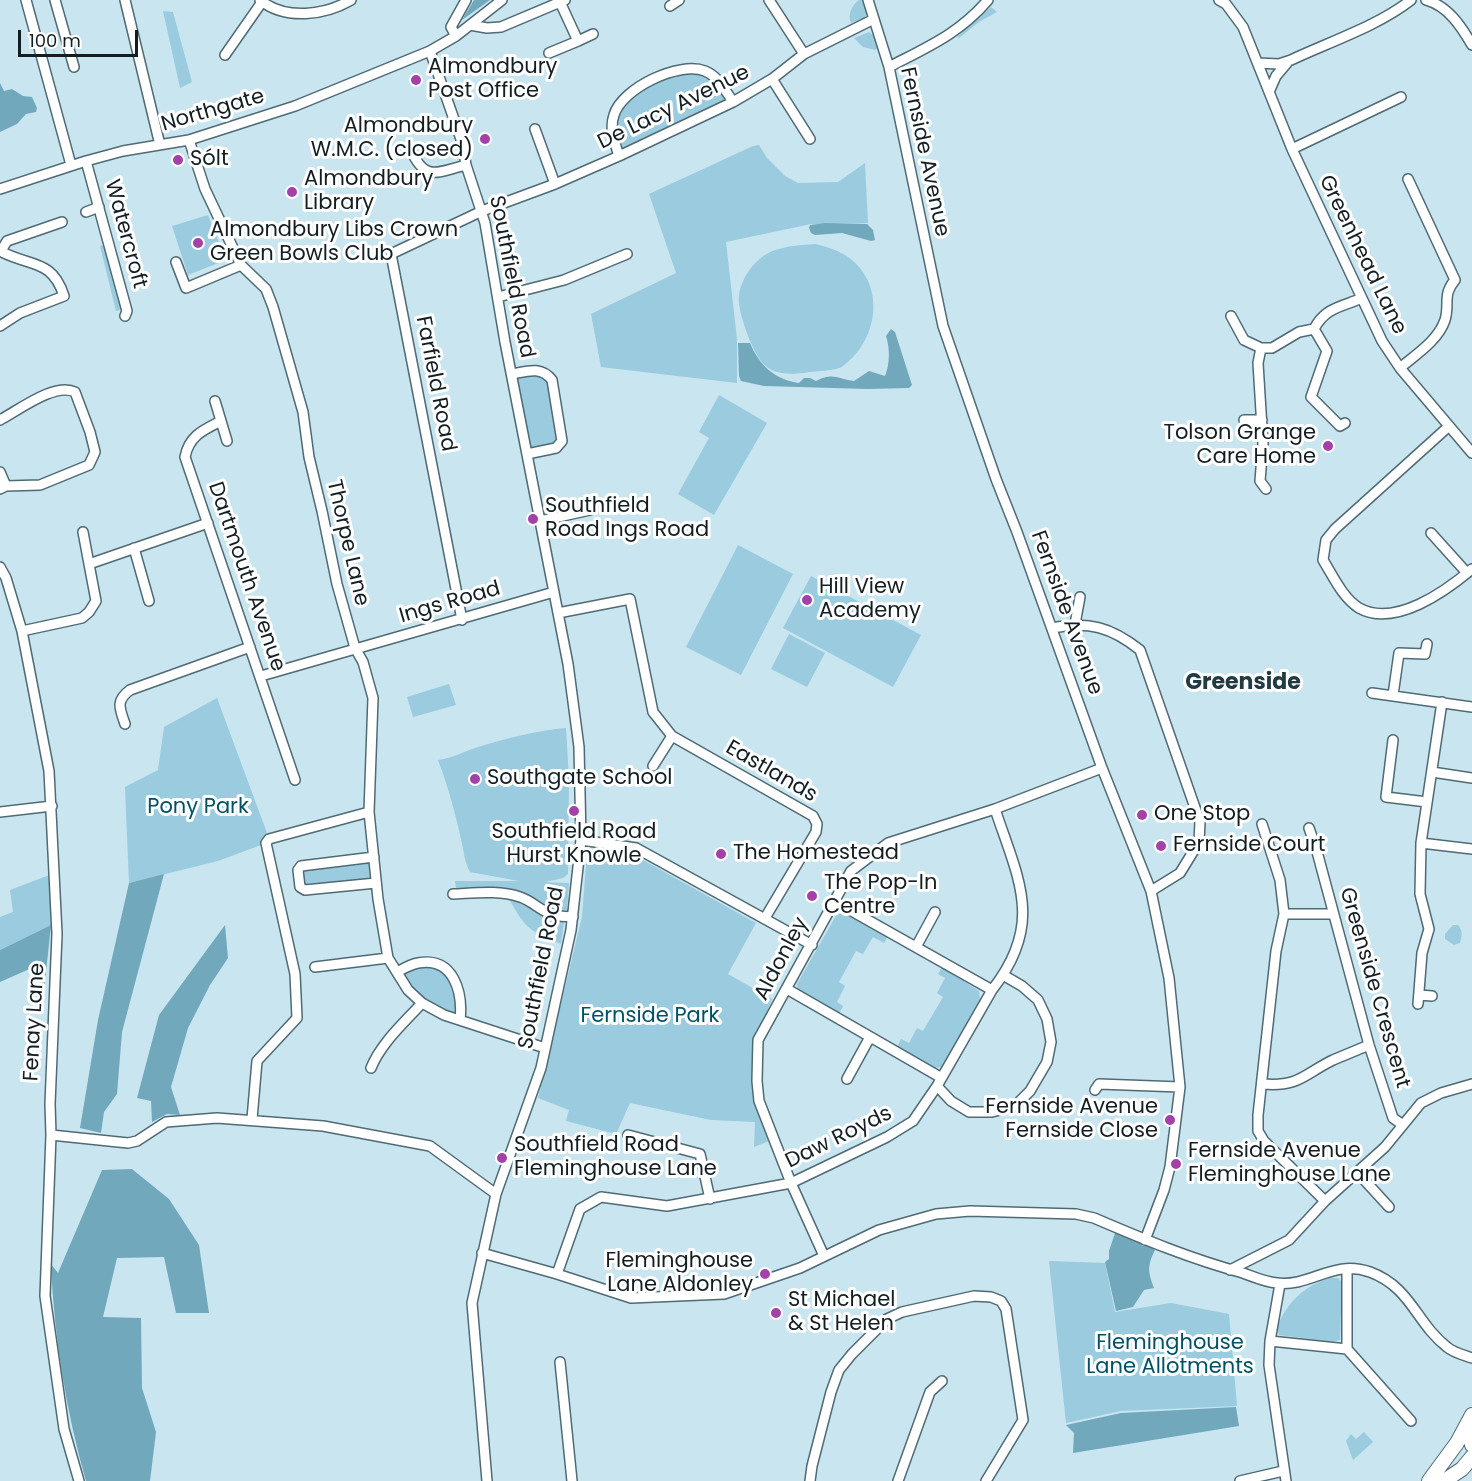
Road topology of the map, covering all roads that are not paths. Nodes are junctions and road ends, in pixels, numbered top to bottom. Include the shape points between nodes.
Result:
1 (26, 0) edge
2 (55, 0) edge
3 (125, 0) edge
4 (351, 0) edge
5 (466, 0) edge
6 (502, 0) edge
7 (679, 0) edge
8 (769, 0) edge
9 (868, 0) edge
10 (988, 0) edge
11 (1411, 0) edge
12 (1426, 0) edge
13 (261, 1) edge
14 (563, 1) edge
15 (1224, 1) edge
16 (670, 6) dead end
17 (874, 19) junction
18 (470, 25) junction
19 (593, 34) dead end
20 (456, 36) junction
21 (578, 41) junction
22 (1472, 45) edge
23 (430, 51) junction
24 (549, 53) dead end
25 (804, 54) junction
26 (225, 55) dead end
27 (1291, 60) junction
28 (1258, 63) junction
29 (75, 67) dead end
30 (889, 67) junction
31 (772, 79) junction
32 (1269, 92) junction
33 (1401, 97) dead end
34 (733, 102) junction
35 (535, 129) dead end
36 (810, 139) dead end
37 (189, 140) junction
38 (160, 145) junction
39 (411, 148) dead end
40 (1292, 149) junction
41 (619, 156) junction
42 (86, 161) junction
43 (71, 165) junction
44 (466, 165) junction
45 (1408, 179) dead end
46 (555, 184) junction
47 (0, 189) edge
48 (99, 207) junction
49 (482, 211) junction
50 (86, 212) dead end
51 (62, 222) dead end
52 (0, 251) edge
53 (627, 254) dead end
54 (176, 262) dead end
55 (241, 265) junction
56 (498, 297) junction
57 (1360, 299) junction
58 (125, 316) dead end
59 (1231, 316) dead end
60 (0, 326) edge
61 (1314, 329) junction
62 (1261, 348) junction
63 (1400, 368) junction
64 (512, 374) junction
65 (215, 401) dead end
66 (0, 420) edge
67 (1244, 420) dead end
68 (1262, 420) junction
69 (221, 421) junction
70 (1345, 423) dead end
71 (1448, 427) junction
72 (227, 441) dead end
73 (1472, 453) edge
74 (527, 454) junction
75 (0, 472) edge
76 (3, 487) edge
77 (1266, 489) dead end
78 (590, 510) dead end
79 (540, 521) junction
80 (208, 523) junction
81 (83, 532) dead end
82 (1431, 533) dead end
83 (134, 548) junction
84 (89, 564) junction
85 (0, 567) edge
86 (1470, 571) edge
87 (554, 592) junction
88 (1080, 597) dead end
89 (149, 601) dead end
90 (558, 613) junction
91 (462, 620) junction
92 (1075, 624) junction
93 (1052, 628) junction
94 (22, 630) junction
95 (1427, 644) dead end
96 (250, 647) junction
97 (355, 648) junction
98 (261, 676) junction
99 (1372, 693) dead end
100 (1393, 696) junction
101 (1442, 702) junction
102 (1472, 707) edge
103 (125, 724) dead end
104 (672, 735) junction
105 (1393, 740) dead end
106 (653, 766) dead end
107 (1102, 768) junction
108 (1432, 772) junction
109 (1472, 778) edge
110 (295, 780) dead end
111 (1427, 802) junction
112 (52, 806) junction
113 (995, 809) junction
114 (369, 812) junction
115 (0, 813) edge
116 (1262, 824) dead end
117 (1309, 828) dead end
118 (581, 840) junction
119 (1421, 843) junction
120 (1472, 849) edge
121 (374, 857) junction
122 (376, 883) junction
123 (1151, 891) junction
124 (453, 894) dead end
125 (834, 901) junction
126 (935, 912) dead end
127 (1284, 914) junction
128 (1332, 914) junction
129 (573, 917) junction
130 (765, 918) junction
131 (812, 945) junction
132 (916, 947) junction
133 (388, 958) junction
134 (315, 967) dead end
135 (397, 972) junction
136 (1003, 975) junction
137 (788, 989) junction
138 (992, 990) junction
139 (1432, 996) dead end
140 (422, 1003) junction
141 (460, 1020) junction
142 (870, 1037) junction
143 (1369, 1045) junction
144 (545, 1048) junction
145 (371, 1068) dead end
146 (847, 1079) dead end
147 (939, 1082) junction
148 (1263, 1084) junction
149 (1472, 1084) edge
150 (1180, 1087) junction
151 (1095, 1090) dead end
152 (252, 1119) junction
153 (1403, 1125) junction
154 (51, 1135) junction
155 (628, 1135) dead end
156 (1357, 1172) junction
157 (791, 1183) junction
158 (496, 1194) junction
159 (710, 1199) junction
160 (1325, 1201) junction
161 (1389, 1207) dead end
162 (1145, 1240) junction
163 (482, 1253) junction
164 (824, 1257) junction
165 (1347, 1269) junction
166 (1230, 1270) junction
167 (557, 1274) junction
168 (1280, 1284) junction
169 (1270, 1341) junction
170 (1347, 1349) junction
171 (1472, 1358) edge
172 (560, 1362) dead end
173 (942, 1381) dead end
174 (1472, 1416) edge
175 (1411, 1421) dead end
176 (1471, 1438) edge
177 (1472, 1457) edge
178 (1283, 1471) junction
179 (1439, 1479) edge
180 (79, 1481) edge
181 (487, 1481) edge
182 (572, 1481) edge
183 (810, 1481) edge
184 (898, 1481) edge
185 (986, 1481) edge
186 (1240, 1481) edge
187 (1286, 1481) edge
188 (1468, 1481) edge

1 - 43 street
2 - 29 street
3 - 38 street
4 - 13 street via 317,13 279,10
5 - 20 street via 451,27
6 - 18 street, Northgate
7 - 16 street
8 - 25 street
9 - 17 street, Fernside Avenue
10 - 30 street via 949,36
11 - 27 street via 1383,18
12 - 22 street via 1451,15
13 - 26 street
14 - 18 street via 501,27
14 - 21 street
15 - 28 street, Greenhead Lane via 1243,27
17 - 25 street, De Lacy Avenue
17 - 30 street, Fernside Avenue
18 - 20 street, Northgate
19 - 21 street
20 - 23 street, Northgate
21 - 24 street
23 - 37 street, Northgate via 296,106
23 - 44 street, Southfield Road via 462,142
25 - 31 street, De Lacy Avenue
27 - 28 street
27 - 32 street via 1276,76
28 - 32 street, Greenhead Lane
30 - 93 street, Fernside Avenue via 943,326
31 - 34 street, De Lacy Avenue
31 - 36 street
32 - 40 street, Greenhead Lane
33 - 40 street
34 - 41 street, De Lacy Avenue
34 - 41 street via 717,78 703,70 684,69 653,79 625,98 614,113 612,129
35 - 46 street
37 - 38 street, Northgate
37 - 55 street, Thorpe Lane via 205,189
38 - 42 street, Northgate
39 - 44 street via 416,162 425,171 436,173
40 - 57 street, Greenhead Lane
41 - 46 street, De Lacy Avenue
42 - 43 street, Northgate
42 - 48 street, Watercroft
43 - 47 street, Northgate
44 - 49 street, Southfield Road
45 - 63 street via 1455,280 1446,296 1446,318 1441,328
46 - 49 street, De Lacy Avenue
48 - 50 street
48 - 58 street, Watercroft via 127,311
49 - 56 street, Southfield Road
49 - 91 street, Farfield Road via 391,254
51 - 52 street via 7,241
52 - 60 street via 45,267 64,296 20,313
53 - 56 street via 564,280
54 - 55 street via 186,288
55 - 97 street, Thorpe Lane via 266,289 273,307 303,412 309,457
56 - 64 street, Southfield Road
57 - 61 street via 1326,312
57 - 63 street, Greenhead Lane
59 - 62 street via 1244,340
61 - 62 street via 1299,332 1272,348
61 - 70 street via 1327,351 1311,397 1340,426
62 - 68 street via 1258,363
63 - 71 street, Greenhead Lane
64 - 74 street, Southfield Road
64 - 74 street, Southfield Road via 538,369 552,380 562,441 556,447
65 - 69 street
66 - 76 street via 52,391 68,388 75,392 95,452 89,465 40,485
67 - 68 street
68 - 77 street via 1260,481
69 - 72 street
69 - 80 street, Dartmouth Avenue via 196,435 185,457
71 - 73 street, Greenhead Lane
71 - 86 street via 1335,529 1326,540 1323,560 1344,594 1359,607 1376,614 1419,604
74 - 79 street, Southfield Road
75 - 76 street
78 - 79 street
79 - 87 street, Southfield Road
80 - 83 street
80 - 96 street, Dartmouth Avenue
81 - 84 street
82 - 86 street
83 - 84 street
83 - 89 street
84 - 94 street via 96,601 89,612 82,618
85 - 94 street, Fenay Lane
87 - 90 street, Southfield Road
87 - 91 street, Ings Road
88 - 92 street, Fernside Avenue
90 - 104 street, Eastlands via 630,599 653,712
90 - 118 street, Southfield Road via 579,747
91 - 97 street, Ings Road
92 - 93 street
92 - 123 street via 1105,629 1140,650 1200,822 1199,842 1180,873
93 - 107 street, Fernside Avenue
94 - 112 street, Fenay Lane
95 - 100 street via 1425,654 1399,653
96 - 98 street, Dartmouth Avenue
96 - 103 street via 130,690 118,705
97 - 98 street, Ings Road
97 - 114 street, Thorpe Lane via 374,698
98 - 110 street, Dartmouth Avenue
99 - 100 street
100 - 101 street
101 - 102 street
101 - 108 street
104 - 106 street
104 - 130 street, Eastlands via 813,816 818,824
105 - 111 street via 1386,797
107 - 113 street, Aldonley
107 - 123 street, Fernside Avenue
108 - 109 street
108 - 111 street
111 - 119 street
112 - 115 street
112 - 154 street, Fenay Lane via 57,934
113 - 125 street, Aldonley via 888,843 851,871
113 - 136 street, Daw Royds via 1023,892 1022,934
114 - 121 street, Thorpe Lane
114 - 152 street via 269,838 266,843 295,974 297,1018 257,1061
116 - 127 street via 1280,880
117 - 128 street, Greenside Crescent
118 - 129 street, Southfield Road
118 - 130 street via 636,848
119 - 120 street
119 - 139 street via 1420,894 1429,930 1422,954 1418,999
121 - 122 street, Thorpe Lane
121 - 122 street via 301,866 298,870 300,887 305,890
122 - 133 street, Thorpe Lane
123 - 150 street, Fernside Avenue via 1168,978
124 - 129 street via 507,894 534,903 555,916
125 - 131 street, Aldonley
125 - 132 street
126 - 132 street
127 - 128 street
127 - 148 street via 1276,951
128 - 143 street, Greenside Crescent
129 - 144 street, Southfield Road
130 - 131 street
131 - 137 street, Aldonley
132 - 138 street
133 - 134 street
133 - 135 street, Thorpe Lane
135 - 140 street, Thorpe Lane
135 - 141 street via 426,962 445,969 453,976 461,995
136 - 138 street, Daw Royds
136 - 147 street via 1038,1000 1047,1019 1051,1042 1047,1062 1030,1091 1015,1106 969,1112 951,1101
137 - 142 street
137 - 157 street, Aldonley via 758,1040 757,1081 759,1101
138 - 147 street, Daw Royds
140 - 141 street, Thorpe Lane
140 - 145 street via 382,1047
141 - 144 street, Thorpe Lane
142 - 146 street
142 - 147 street
143 - 148 street via 1289,1084
143 - 153 street, Greenside Crescent via 1393,1118
144 - 158 street, Southfield Road
147 - 157 street, Daw Royds via 913,1121
148 - 160 street via 1258,1131
149 - 153 street via 1421,1103
150 - 151 street via 1099,1084
150 - 162 street, Fernside Avenue via 1170,1167
152 - 154 street via 166,1122 128,1143
152 - 158 street via 323,1126 430,1146
153 - 156 street
154 - 180 street, Fenay Lane via 45,1296 64,1430
155 - 159 street via 700,1154
156 - 160 street
156 - 161 street
157 - 159 street, Daw Royds
157 - 164 street, Aldonley
158 - 163 street, Southfield Road
159 - 167 street, Daw Royds via 667,1206 601,1197 580,1209
160 - 166 street via 1289,1240
162 - 164 street via 1076,1214 970,1211 936,1214 879,1230
162 - 166 street
163 - 167 street
163 - 181 street, Southfield Road via 471,1311
164 - 167 street via 724,1294 631,1298
165 - 168 street via 1333,1269
165 - 170 street
165 - 171 street via 1369,1272 1395,1286 1434,1335 1449,1348
166 - 168 street
168 - 169 street
169 - 170 street
169 - 178 street via 1269,1365
170 - 175 street
172 - 182 street
173 - 184 street via 930,1392
174 - 176 highway
174 - 179 highway
176 - 179 highway
177 - 179 highway
178 - 186 street
178 - 187 street
179 - 188 highway
183 - 185 street via 831,1392 839,1370 852,1354 887,1319 902,1311 974,1296 1001,1301 1006,1309 1023,1420

